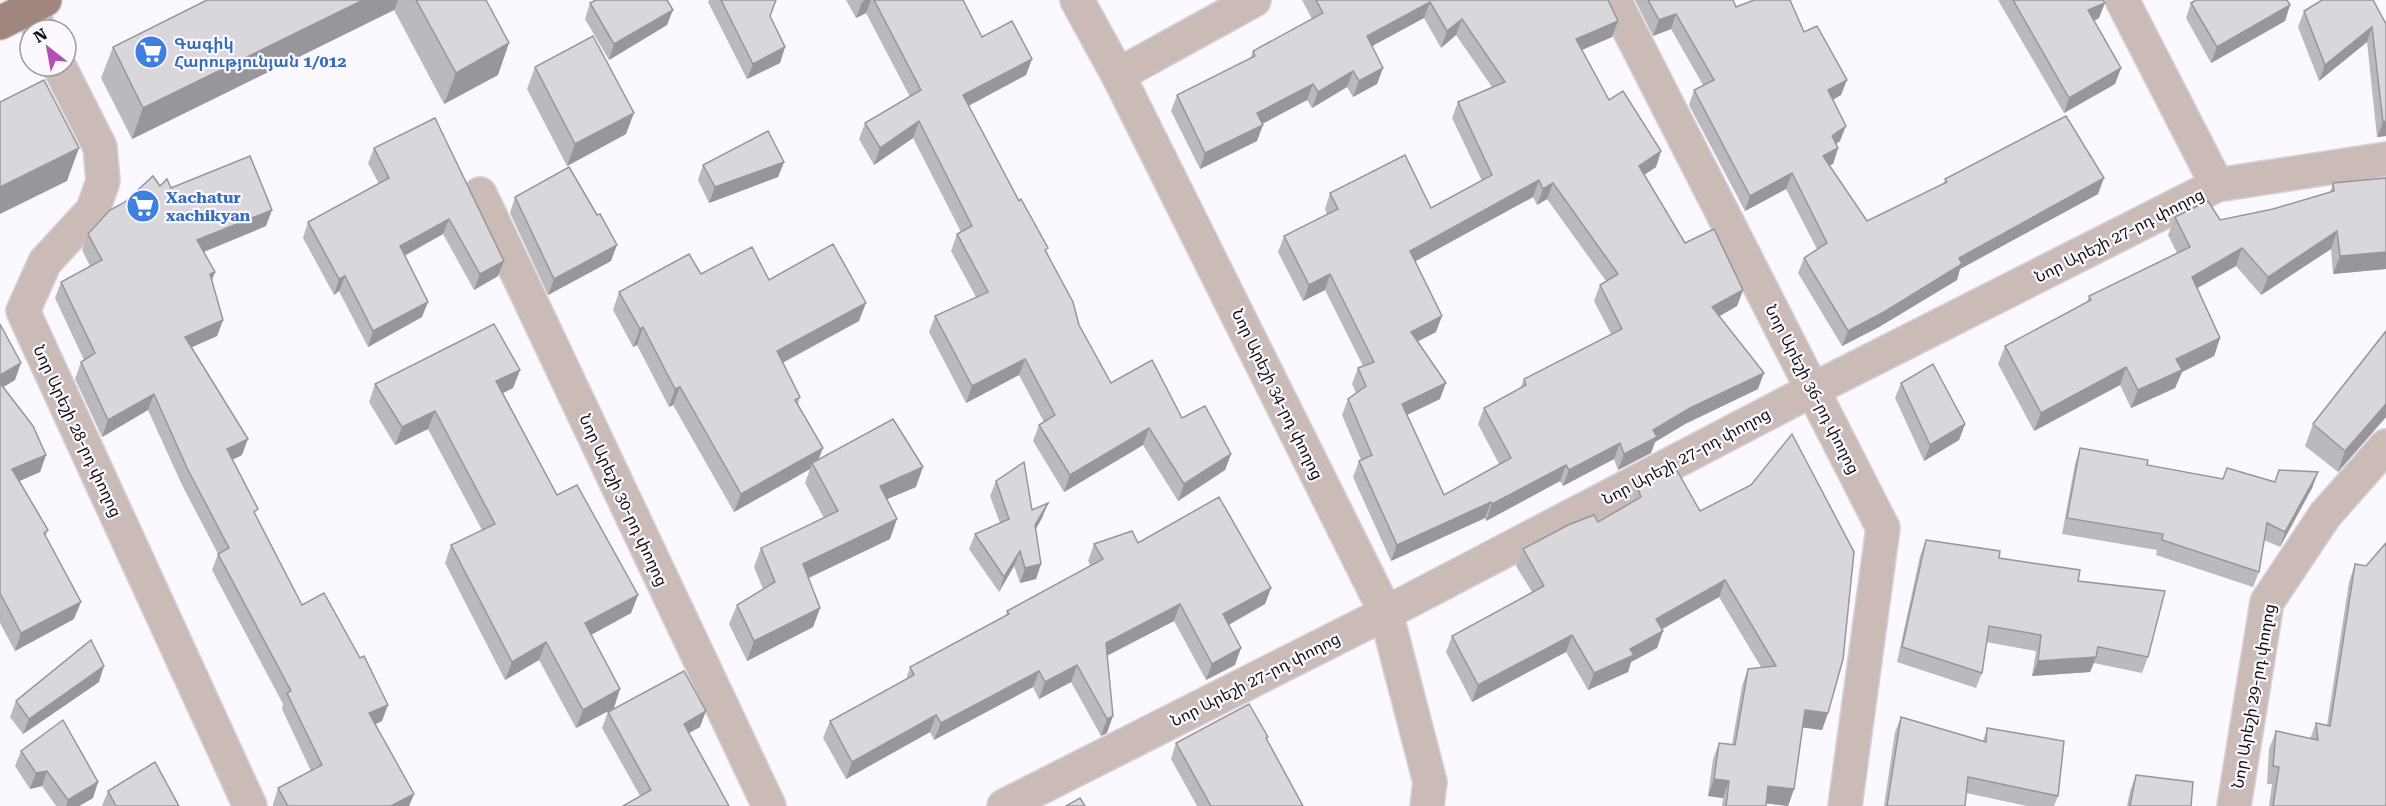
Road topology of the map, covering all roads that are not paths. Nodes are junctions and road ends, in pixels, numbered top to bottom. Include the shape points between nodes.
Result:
1 (1077, 0) edge
2 (1254, 0) edge
3 (1614, 0) edge
4 (2122, 0) edge
5 (38, 13) edge
6 (0, 23) edge
7 (1118, 75) junction
8 (65, 78) edge
9 (2386, 159) edge
10 (2217, 185) junction
11 (480, 194) dead end
12 (1814, 390) junction
13 (2386, 446) edge
14 (1386, 613) junction
15 (250, 806) edge
16 (768, 806) edge
17 (1004, 806) edge
18 (1427, 806) edge
19 (1845, 806) edge
20 (2234, 806) edge

1 - 7 street, Նոր Արեշի 34-րդ փողոց
2 - 7 street
3 - 12 street, Նոր Արեշի 36-րդ փողոց
4 - 10 street
5 - 6 main road
7 - 14 street, Նոր Արեշի 34-րդ փողոց
8 - 15 street, Նոր Արեշի 28-րդ փողոց via 100,147 103,181 93,210 45,262 23,311
9 - 10 street, Նոր Արեշի 27-րդ փողոց
10 - 12 street, Նոր Արեշի 27-րդ փողոց
11 - 16 street, Նոր Արեշի 30-րդ փողոց
12 - 14 street, Նոր Արեշի 27-րդ փողոց
12 - 19 street, Նոր Արեշի 36-րդ փողոց via 1883,528
13 - 20 street, Նոր Արեշի 29-րդ փողոց via 2325,515 2267,602
14 - 17 street, Նոր Արեշի 27-րդ փողոց
14 - 18 street, Նոր Արեշի 34-րդ փողոց via 1430,782

